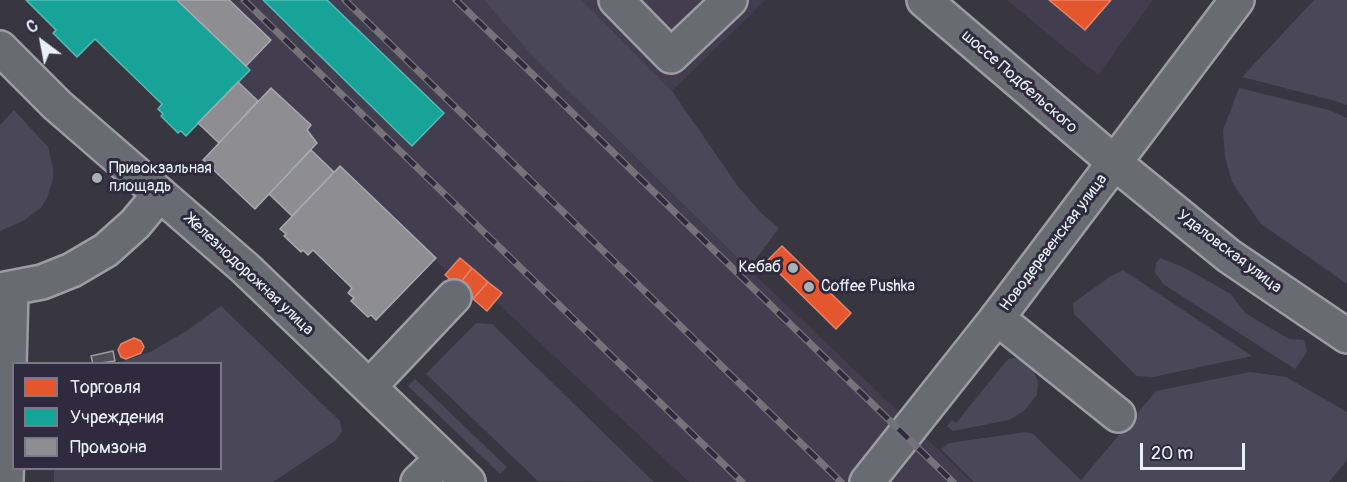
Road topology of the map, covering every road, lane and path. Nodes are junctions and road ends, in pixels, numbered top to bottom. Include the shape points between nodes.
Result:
1 (616, 0) edge
2 (730, 0) edge
3 (924, 0) edge
4 (1237, 0) edge
5 (0, 48) edge
6 (1114, 163) junction
7 (160, 194) junction
8 (5, 290) edge
9 (454, 297) dead end
10 (997, 318) junction
11 (1347, 336) edge
12 (369, 387) junction
13 (1118, 415) dead end
14 (443, 458) junction
15 (6, 482) edge
16 (418, 482) edge
17 (468, 482) edge
18 (867, 482) edge

1 - 2 street via 671,56
3 - 6 street, шоссе Подбельского
4 - 6 street, Новодеревенская улица
5 - 7 street, Железнодорожная улица via 57,105
6 - 10 street, Новодеревенская улица
6 - 11 street, Удаловская улица via 1229,256
7 - 8 street via 106,250 42,282
7 - 12 street, Железнодорожная улица via 245,268
8 - 15 street
9 - 12 street
10 - 13 street
10 - 18 street, Новодеревенская улица
12 - 14 street, Железнодорожная улица
14 - 16 street
14 - 17 street, Железнодорожная улица

